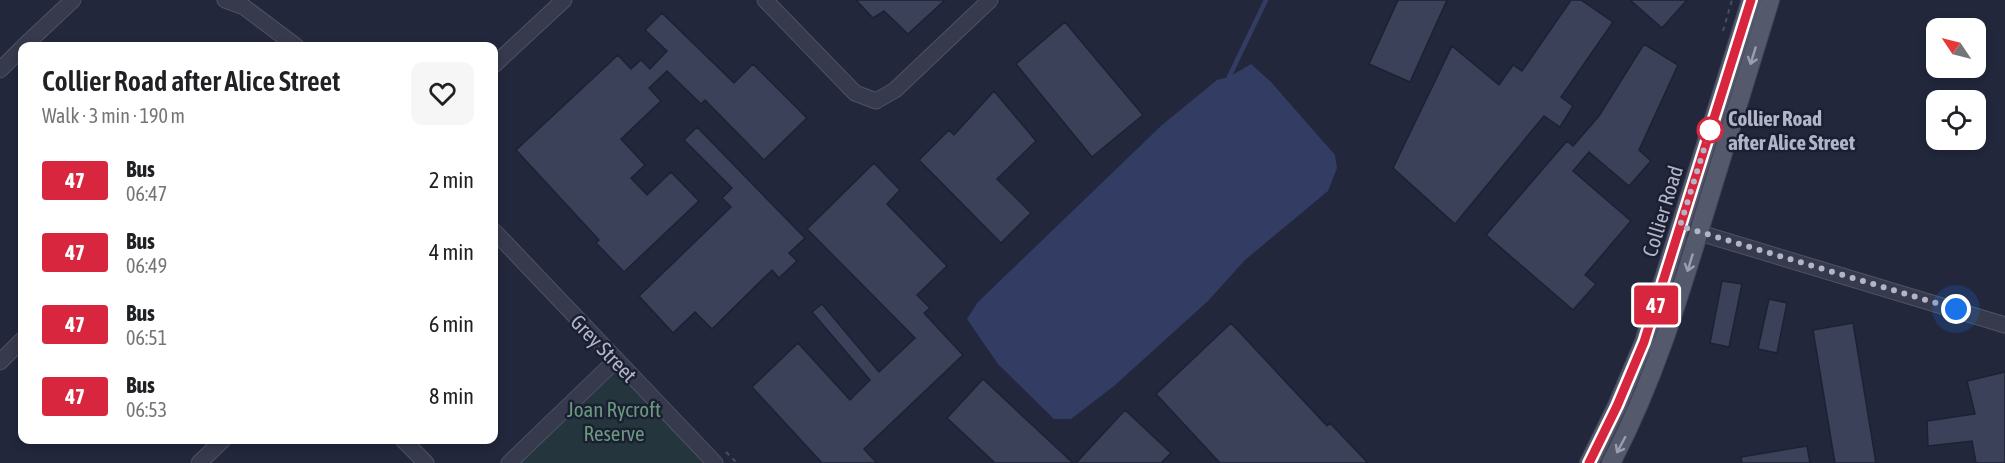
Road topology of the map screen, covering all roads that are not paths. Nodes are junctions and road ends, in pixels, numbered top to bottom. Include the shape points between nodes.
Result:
1 (73, 0) edge
2 (225, 0) edge
3 (564, 0) edge
4 (765, 0) edge
5 (990, 0) edge
6 (1751, 0) edge
7 (1770, 0) edge
8 (28, 42) edge
9 (291, 42) edge
10 (18, 52) edge
11 (498, 61) edge
12 (0, 70) edge
13 (1680, 226) junction
14 (1699, 232) junction
15 (498, 235) edge
16 (2005, 325) edge
17 (18, 344) edge
18 (615, 361) junction
19 (0, 362) edge
20 (219, 444) edge
21 (407, 444) edge
22 (199, 463) edge
23 (426, 463) edge
24 (509, 463) edge
25 (715, 463) edge
26 (1589, 463) edge
27 (1611, 463) edge

1 - 8 street
2 - 9 street via 244,7
3 - 11 street
4 - 5 street via 855,93 876,101 895,90
6 - 13 main road, Collier Road
7 -> 14 main road, Collier Road
10 - 12 street
13 - 14 street
13 - 26 main road, Collier Road via 1644,342
14 - 16 street
14 -> 27 main road, Collier Road via 1658,361
15 - 18 street, Grey Street
17 - 19 street
18 - 24 street
18 - 25 street, Grey Street
20 - 22 street
21 - 23 street

